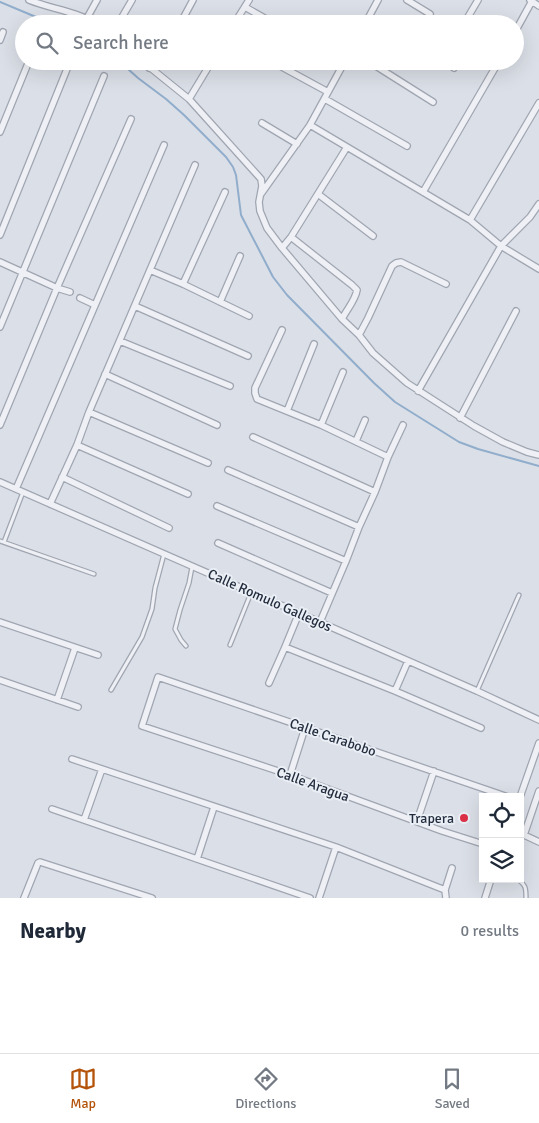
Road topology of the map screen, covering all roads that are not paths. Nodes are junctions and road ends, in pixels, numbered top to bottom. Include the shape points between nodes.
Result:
1 (29, 0) edge
2 (97, 0) edge
3 (132, 0) edge
4 (194, 0) edge
5 (249, 0) edge
6 (378, 0) edge
7 (407, 0) edge
8 (478, 0) edge
9 (531, 1) edge
10 (44, 3) edge
11 (539, 6) edge
12 (245, 7) junction
13 (430, 14) dead end
14 (78, 15) edge
15 (89, 15) edge
16 (123, 15) edge
17 (185, 15) edge
18 (240, 15) edge
19 (259, 15) edge
20 (370, 15) edge
21 (469, 15) edge
22 (524, 15) edge
23 (3, 32) dead end
24 (0, 40) edge
25 (25, 70) edge
26 (67, 70) edge
27 (152, 70) edge
28 (207, 70) edge
29 (288, 70) edge
30 (340, 70) edge
31 (382, 70) edge
32 (494, 70) edge
33 (104, 76) dead end
34 (328, 92) junction
35 (325, 98) junction
36 (190, 99) junction
37 (433, 102) dead end
38 (539, 103) edge
39 (132, 119) dead end
40 (262, 123) dead end
41 (310, 125) junction
42 (0, 132) edge
43 (297, 144) junction
44 (164, 145) dead end
45 (407, 146) dead end
46 (347, 147) junction
47 (195, 165) dead end
48 (225, 192) dead end
49 (423, 192) junction
50 (318, 194) junction
51 (260, 196) junction
52 (539, 204) edge
53 (470, 220) junction
54 (0, 235) edge
55 (373, 236) dead end
56 (290, 237) junction
57 (501, 246) junction
58 (282, 248) junction
59 (240, 256) dead end
60 (0, 262) edge
61 (539, 269) edge
62 (150, 270) junction
63 (23, 272) junction
64 (183, 284) junction
65 (446, 284) dead end
66 (57, 288) junction
67 (70, 292) dead end
68 (80, 298) dead end
69 (220, 302) junction
70 (95, 305) junction
71 (135, 306) junction
72 (516, 311) dead end
73 (249, 316) dead end
74 (342, 319) junction
75 (0, 327) edge
76 (282, 330) dead end
77 (359, 335) junction
78 (120, 341) junction
79 (314, 344) dead end
80 (248, 356) dead end
81 (343, 372) dead end
82 (106, 374) junction
83 (230, 386) dead end
84 (418, 391) junction
85 (287, 411) junction
86 (90, 412) junction
87 (460, 418) junction
88 (365, 420) dead end
89 (0, 425) edge
90 (217, 425) dead end
91 (321, 425) junction
92 (402, 425) dead end
93 (253, 437) dead end
94 (356, 441) junction
95 (77, 445) junction
96 (539, 455) edge
97 (388, 457) junction
98 (208, 463) dead end
99 (228, 470) dead end
100 (62, 477) junction
101 (0, 482) edge
102 (16, 489) junction
103 (23, 492) junction
104 (375, 492) junction
105 (188, 494) dead end
106 (50, 504) junction
107 (218, 506) dead end
108 (359, 527) junction
109 (169, 528) dead end
110 (2, 542) edge
111 (218, 543) dead end
112 (164, 554) junction
113 (346, 561) junction
114 (192, 566) junction
115 (94, 574) dead end
116 (251, 592) junction
117 (332, 594) junction
118 (519, 595) dead end
119 (299, 613) junction
120 (0, 622) edge
121 (320, 622) junction
122 (230, 645) dead end
123 (186, 646) dead end
124 (286, 647) junction
125 (75, 648) junction
126 (98, 656) dead end
127 (408, 661) junction
128 (0, 680) edge
129 (268, 683) dead end
130 (111, 690) dead end
131 (395, 691) junction
132 (477, 691) junction
133 (57, 700) junction
134 (78, 707) dead end
135 (539, 720) edge
136 (142, 726) joint
137 (305, 728) junction
138 (481, 728) dead end
139 (539, 743) edge
140 (72, 759) dead end
141 (102, 769) junction
142 (434, 771) junction
143 (290, 775) junction
144 (539, 791) edge
145 (497, 793) edge
146 (521, 793) edge
147 (214, 807) junction
148 (52, 809) dead end
149 (84, 820) junction
150 (417, 821) junction
151 (524, 830) edge
152 (524, 836) edge
153 (539, 842) edge
154 (479, 843) edge
155 (336, 847) junction
156 (198, 859) junction
157 (452, 868) dead end
158 (490, 883) edge
159 (522, 883) edge
160 (445, 890) junction
161 (24, 898) edge
162 (152, 898) edge
163 (310, 898) edge
164 (319, 898) edge
165 (446, 898) edge
166 (485, 898) edge
167 (526, 898) edge

1 - 10 street
2 - 15 street
3 - 16 street
4 - 17 street
5 - 12 street
6 - 20 street
7 - 13 street
8 - 21 street
9 - 11 street
9 - 22 street
10 - 14 street
12 - 18 street
12 - 19 street
23 - 24 street
25 - 42 street
26 - 54 street
27 - 36 street
28 - 36 street
29 - 34 street
30 - 34 street
31 - 37 street
32 - 49 street
33 - 63 street
34 - 35 street
35 - 41 street
35 - 45 street
36 - 51 street via 261,179
38 - 53 street
39 - 66 street
40 - 43 street
41 - 43 street
41 - 46 street
43 - 51 street
44 - 70 street
46 - 49 street
46 - 50 street
47 - 62 street
48 - 64 street
49 - 53 street
50 - 55 street
50 - 56 street
51 - 58 street via 260,211 267,228
52 - 57 street
53 - 57 street
56 - 58 street
56 - 74 street via 356,290 356,296
57 - 61 street
57 - 84 street
58 - 74 street
59 - 69 street
60 - 63 street
62 - 64 street
62 - 71 street
63 - 66 street
63 - 75 street
64 - 69 street
65 - 77 street via 401,262 396,263
66 - 67 street
66 - 89 street
68 - 70 street
69 - 73 street
70 - 102 street
71 - 78 street
71 - 80 street
72 - 87 street
74 - 77 street
76 - 85 street via 255,393 258,399
77 - 84 street via 385,365
78 - 82 street
78 - 83 street
79 - 85 street
81 - 91 street
82 - 86 street
82 - 90 street
84 - 87 street
85 - 91 street
86 - 95 street
86 - 98 street
87 - 96 street via 503,442
88 - 94 street
91 - 94 street
92 - 97 street
93 - 104 street
94 - 97 street
95 - 100 street
95 - 105 street
97 - 104 street
99 - 108 street
100 - 106 street
100 - 109 street
101 - 102 street, Calle Romulo Gallegos
102 - 103 street, Calle Romulo Gallegos
103 - 106 street, Calle Romulo Gallegos
103 - 110 lane
104 - 108 street
106 - 112 street, Calle Romulo Gallegos
107 - 113 street
108 - 113 street
110 - 115 lane
111 - 117 street
112 - 114 street, Calle Romulo Gallegos
112 - 130 lane via 152,610 142,637
113 - 117 street
114 - 116 street, Calle Romulo Gallegos
114 - 123 lane via 175,629
116 - 119 street, Calle Romulo Gallegos
116 - 122 lane
117 - 121 street
118 - 132 lane
119 - 121 street, Calle Romulo Gallegos
119 - 124 street
120 - 125 street
121 - 127 street, Calle Romulo Gallegos
124 - 129 street
124 - 131 street
125 - 126 street
125 - 133 street
127 - 131 street
127 - 132 street, Calle Romulo Gallegos
128 - 133 street
131 - 138 street
132 - 135 street, Calle Romulo Gallegos
133 - 134 street
136 - 137 street, Calle Carabobo via 158,677
136 - 143 street, Calle Aragua
137 - 142 street, Calle Carabobo
137 - 143 street
139 - 146 street
140 - 141 street
141 - 147 street
141 - 149 street
142 - 145 street, Calle Carabobo
142 - 150 street
143 - 150 street, Calle Aragua
144 - 151 street
147 - 155 street
147 - 156 street
148 - 149 street
149 - 156 street
150 - 154 street, Calle Aragua
152 - 153 street
155 - 160 street
155 - 164 street
156 - 163 street
157 - 160 street
158 - 166 street
159 - 167 lane
160 - 165 street
161 - 162 street via 40,862

